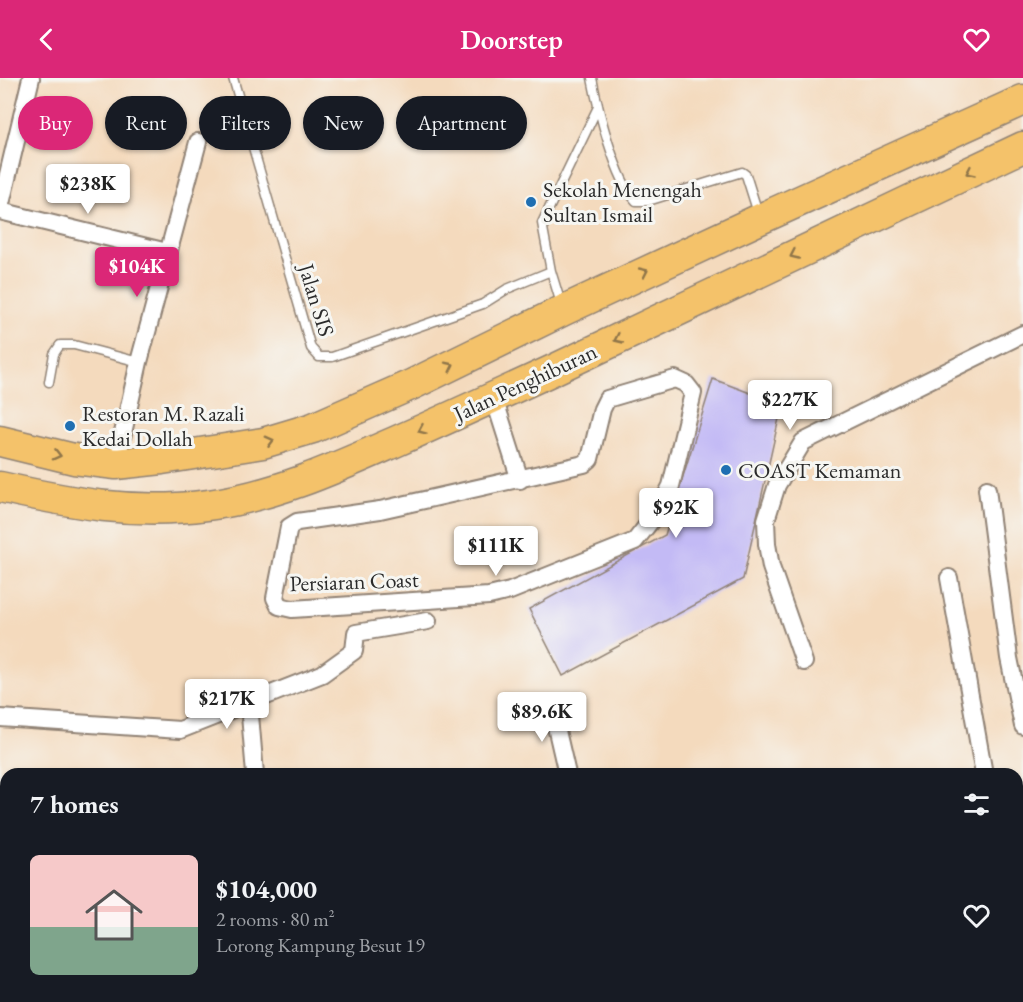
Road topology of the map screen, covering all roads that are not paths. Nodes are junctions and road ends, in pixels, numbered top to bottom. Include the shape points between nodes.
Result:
1 (31, 78) edge
2 (232, 78) edge
3 (592, 78) edge
4 (1023, 100) edge
5 (598, 107) junction
6 (198, 142) dead end
7 (1023, 147) edge
8 (0, 210) edge
9 (759, 219) junction
10 (167, 252) junction
11 (552, 271) junction
12 (564, 310) junction
13 (1023, 334) edge
14 (139, 362) junction
15 (49, 382) dead end
16 (494, 398) junction
17 (0, 441) edge
18 (116, 464) junction
19 (520, 480) junction
20 (0, 488) edge
21 (987, 489) dead end
22 (949, 578) dead end
23 (428, 621) dead end
24 (804, 662) dead end
25 (249, 703) junction
26 (551, 705) dead end
27 (0, 718) edge
28 (1023, 726) edge
29 (254, 768) edge
30 (566, 768) edge
31 (983, 768) edge

1 - 8 street
2 - 11 lane, Jalan SIS via 310,348 319,357 332,357 483,304 507,289
3 - 5 lane
4 - 9 highway, Jalan Penghiburan
5 - 9 lane via 620,174 636,201 648,201 742,172
5 - 11 lane via 542,223
6 - 10 street
7 -> 16 highway, Jalan Penghiburan
8 - 10 street
12 -> 9 highway, Jalan Penghiburan
10 - 14 street
11 - 12 lane
18 -> 12 highway, Jalan Penghiburan via 263,443 313,429
13 - 24 street via 803,442 777,485 766,520 766,544
14 - 15 lane via 60,345 54,354
14 - 18 street
16 - 19 street
16 -> 20 highway, Jalan Penghiburan via 321,475 210,504 166,509 117,508
17 -> 18 highway, Jalan Penghiburan via 74,459
19 - 19 street, Persiaran Coast via 584,464 590,459 607,399 675,379 693,393 671,486 657,513 635,541 489,596 292,609 279,606 275,598 289,527 297,522 380,510
21 - 28 street via 1009,658
22 - 31 street
23 - 25 street via 356,633 354,651 322,674
25 - 27 street via 180,730
25 - 29 street
26 - 30 street

